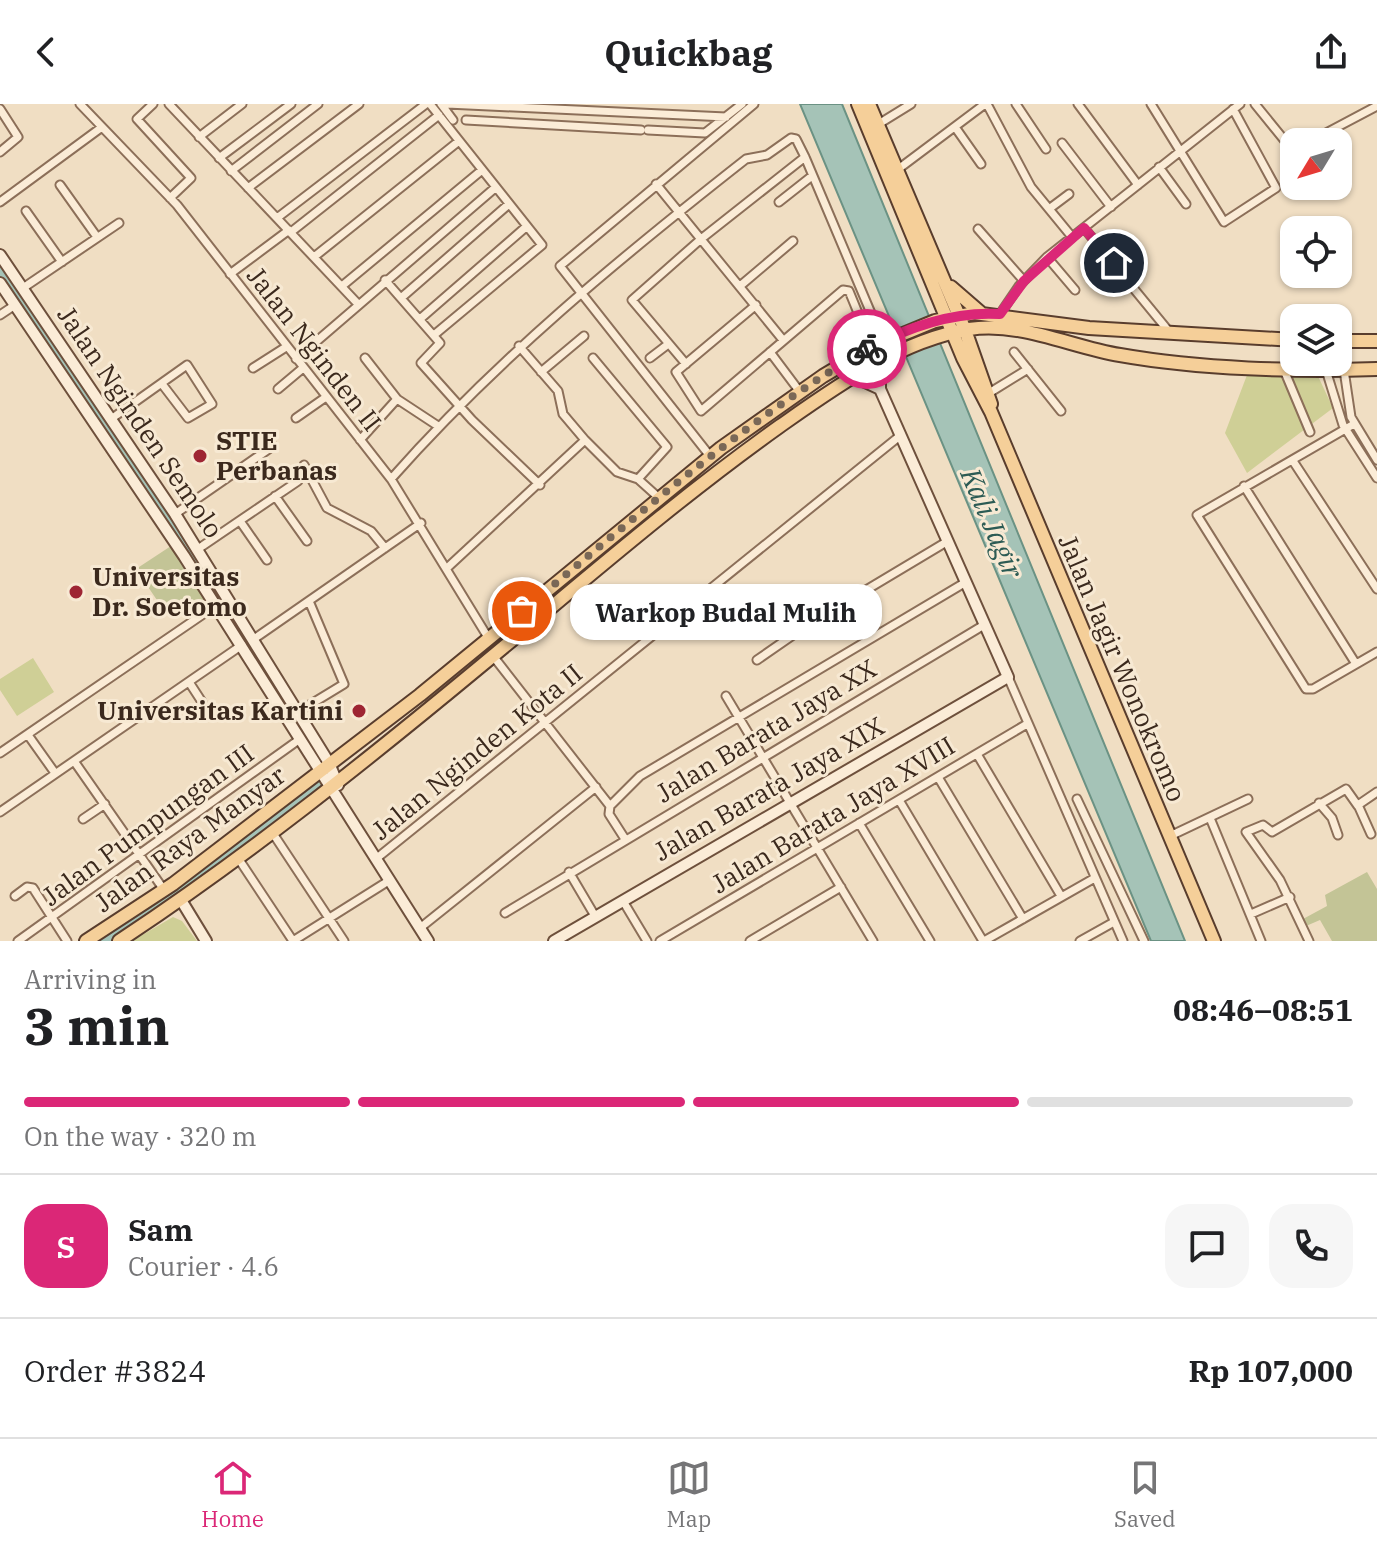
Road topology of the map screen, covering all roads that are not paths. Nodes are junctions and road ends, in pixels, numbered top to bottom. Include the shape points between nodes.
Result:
1 (80, 104) edge
2 (153, 104) edge
3 (242, 104) edge
4 (291, 104) edge
5 (318, 104) edge
6 (359, 104) edge
7 (428, 104) edge
8 (444, 104) edge
9 (742, 104) edge
10 (754, 104) edge
11 (858, 104) edge
12 (869, 104) edge
13 (911, 104) edge
14 (986, 104) edge
15 (1016, 104) edge
16 (1078, 104) edge
17 (1151, 104) edge
18 (1255, 104) edge
19 (171, 105) edge
20 (1236, 106) edge
21 (1377, 106) edge
22 (0, 109) edge
23 (659, 114) junction
24 (439, 115) junction
25 (726, 117) junction
26 (457, 121) junction
27 (877, 125) junction
28 (102, 127) junction
29 (955, 127) junction
30 (1337, 128) edge
31 (658, 131) junction
32 (1280, 135) edge
33 (199, 137) junction
34 (459, 141) junction
35 (1062, 143) dead end
36 (1046, 149) dead end
37 (1179, 151) junction
38 (0, 152) edge
39 (805, 157) junction
40 (219, 158) junction
41 (981, 164) dead end
42 (1159, 167) junction
43 (482, 170) junction
44 (897, 170) junction
45 (231, 171) junction
46 (812, 176) junction
47 (656, 184) junction
48 (60, 185) dead end
49 (1138, 185) junction
50 (496, 187) junction
51 (248, 188) junction
52 (1069, 194) dead end
53 (170, 198) junction
54 (0, 202) edge
55 (779, 202) dead end
56 (509, 204) junction
57 (1186, 204) dead end
58 (1111, 207) junction
59 (1049, 209) junction
60 (26, 211) dead end
61 (679, 212) junction
62 (277, 218) junction
63 (119, 223) dead end
64 (527, 226) junction
65 (1084, 228) junction
66 (978, 229) dead end
67 (290, 231) junction
68 (97, 237) junction
69 (1072, 237) junction
70 (701, 239) junction
71 (793, 241) dead end
72 (0, 255) edge
73 (314, 257) junction
74 (1047, 257) junction
75 (62, 262) junction
76 (939, 271) junction
77 (230, 274) junction
78 (385, 280) junction
79 (1024, 281) junction
80 (0, 283) edge
81 (342, 286) junction
82 (740, 286) junction
83 (23, 288) junction
84 (1075, 290) dead end
85 (581, 294) junction
86 (401, 298) junction
87 (358, 304) junction
88 (15, 305) junction
89 (756, 305) junction
90 (981, 313) junction
91 (1000, 314) junction
92 (0, 315) edge
93 (947, 318) junction
94 (420, 319) junction
95 (876, 325) dead end
96 (999, 329) junction
97 (952, 333) junction
98 (1171, 334) junction
99 (434, 335) junction
100 (584, 336) dead end
101 (1280, 339) edge
102 (783, 340) junction
103 (1352, 341) edge
104 (1377, 341) edge
105 (1137, 344) junction
106 (667, 345) junction
107 (519, 346) junction
108 (286, 347) junction
109 (872, 347) junction
110 (770, 352) junction
111 (1014, 352) dead end
112 (975, 357) junction
113 (365, 358) dead end
114 (593, 358) dead end
115 (650, 358) dead end
116 (63, 359) junction
117 (296, 359) junction
118 (880, 362) junction
119 (686, 364) junction
120 (253, 368) dead end
121 (303, 368) junction
122 (1280, 368) edge
123 (1028, 369) junction
124 (1377, 369) edge
125 (1352, 370) edge
126 (541, 372) junction
127 (852, 376) junction
128 (1286, 376) edge
129 (1328, 376) edge
130 (1345, 376) edge
131 (162, 384) junction
132 (278, 389) dead end
133 (880, 389) junction
134 (800, 392) junction
135 (989, 393) junction
136 (326, 397) junction
137 (397, 399) junction
138 (458, 405) junction
139 (1061, 411) dead end
140 (991, 412) junction
141 (296, 418) dead end
142 (111, 419) junction
143 (1354, 424) junction
144 (438, 426) junction
145 (1345, 429) junction
146 (1310, 432) dead end
147 (901, 435) junction
148 (360, 440) junction
149 (585, 440) junction
150 (1367, 444) junction
151 (120, 445) junction
152 (1377, 445) edge
153 (273, 446) dead end
154 (710, 456) junction
155 (1376, 456) edge
156 (1293, 461) junction
157 (304, 465) dead end
158 (1377, 478) edge
159 (391, 479) junction
160 (638, 479) junction
161 (298, 481) dead end
162 (540, 485) junction
163 (1244, 486) junction
164 (275, 496) junction
165 (658, 497) junction
166 (175, 514) junction
167 (240, 521) junction
168 (421, 523) junction
169 (619, 531) junction
170 (307, 541) dead end
171 (948, 541) junction
172 (629, 542) junction
173 (385, 548) junction
174 (198, 549) junction
175 (267, 560) dead end
176 (447, 568) junction
177 (966, 582) junction
178 (1377, 589) edge
179 (309, 601) junction
180 (215, 606) junction
181 (232, 618) junction
182 (984, 625) junction
183 (256, 638) junction
184 (489, 639) junction
185 (242, 645) junction
186 (1377, 652) edge
187 (493, 656) junction
188 (757, 660) dead end
189 (1356, 664) junction
190 (1008, 677) junction
191 (189, 682) junction
192 (420, 695) junction
193 (726, 696) dead end
194 (202, 702) dead end
195 (430, 708) junction
196 (298, 712) junction
197 (739, 717) junction
198 (543, 723) junction
199 (1027, 724) junction
200 (28, 735) junction
201 (300, 739) junction
202 (0, 753) edge
203 (977, 754) junction
204 (763, 756) junction
205 (74, 761) junction
206 (55, 773) junction
207 (327, 776) junction
208 (938, 777) junction
209 (596, 787) junction
210 (1377, 792) edge
211 (1077, 799) dead end
212 (1248, 799) dead end
213 (899, 800) junction
214 (790, 802) junction
215 (1319, 803) junction
216 (105, 804) junction
217 (610, 806) junction
218 (1358, 806) junction
219 (0, 812) edge
220 (1210, 818) junction
221 (83, 819) dead end
222 (859, 823) junction
223 (272, 832) junction
224 (1371, 834) dead end
225 (1338, 835) dead end
226 (1170, 836) junction
227 (625, 839) junction
228 (248, 840) junction
229 (817, 848) junction
230 (141, 856) junction
231 (238, 858) junction
232 (377, 858) junction
233 (569, 872) junction
234 (1093, 879) junction
235 (390, 880) junction
236 (841, 887) junction
237 (164, 890) junction
238 (15, 896) dead end
239 (1061, 896) junction
240 (1290, 897) junction
241 (181, 900) junction
242 (623, 901) junction
243 (505, 913) dead end
244 (1251, 914) junction
245 (595, 916) junction
246 (52, 918) junction
247 (330, 919) junction
248 (1023, 919) junction
249 (1114, 922) junction
250 (420, 928) junction
251 (18, 941) edge
252 (67, 941) edge
253 (86, 941) edge
254 (119, 941) edge
255 (206, 941) edge
256 (293, 941) edge
257 (344, 941) edge
258 (428, 941) edge
259 (554, 941) edge
260 (647, 941) edge
261 (660, 941) edge
262 (750, 941) edge
263 (873, 941) edge
264 (930, 941) edge
265 (983, 941) edge
266 (1080, 941) edge
267 (1123, 941) edge
268 (1144, 941) edge
269 (1214, 941) edge
270 (1261, 941) edge
271 (1309, 941) edge

1 - 28 street, Jalan Nginden II
2 - 53 street via 137,119 191,176
3 - 33 street
4 - 40 street
5 - 45 street
6 - 51 street
7 - 24 street
7 - 62 street
8 - 23 street
8 - 26 street
9 - 25 street
10 - 47 street
11 - 93 main road
12 - 27 main road
13 - 27 street
14 - 29 street
14 - 59 street via 1031,187
15 - 36 street
16 - 49 street
17 - 37 street
18 - 32 street
19 - 33 street
20 - 37 street
20 - 37 street via 1276,188 1225,222
21 - 30 street
22 - 38 street via 18,137
23 - 25 street
23 - 31 street
24 - 26 street
24 - 67 street
25 - 31 street via 705,133
26 - 31 street
26 - 34 street
27 - 44 main road
28 - 53 street, Jalan Nginden II
28 - 54 street
29 - 41 street
29 - 44 street
33 - 40 street
34 - 43 street
34 - 73 street
35 - 58 street
37 - 42 street
39 - 46 street
39 - 61 street via 791,138 764,156 746,159
39 - 70 street
40 - 45 street
42 - 49 street
42 - 57 street
43 - 50 street
43 - 81 street
44 - 76 main road
45 - 51 street
46 - 55 street
46 - 95 street
47 - 61 street
47 - 85 street via 560,266
48 - 68 street
49 - 58 street
50 - 56 street
50 - 78 street
51 - 62 street
52 - 59 street
53 - 77 street, Jalan Nginden II
56 - 64 street
56 - 86 street
58 - 65 street
59 - 69 street
60 - 75 street
61 - 70 street
61 - 85 street
62 - 67 street
63 - 68 street
64 - 94 street
64 - 99 street via 542,245
65 - 69 street
65 - 98 street
66 - 79 street
67 - 73 street
67 - 77 street
68 - 75 street
69 - 74 street
70 - 82 street
70 - 106 street via 632,300
71 - 82 street
72 - 83 main road, Jalan Nginden Semolo
73 - 81 street
74 - 79 street
74 - 84 street
75 - 83 street
76 - 90 main road via 959,298
76 - 93 main road
77 - 108 street, Jalan Nginden II
78 - 86 street
78 - 87 street
79 - 91 street
80 - 88 main road, Jalan Nginden Semolo
81 - 87 street
82 - 89 street
83 - 116 main road, Jalan Nginden Semolo
85 - 107 street
85 - 154 street
86 - 94 street
87 - 117 street
88 - 92 street
88 - 116 main road, Jalan Nginden Semolo
89 - 102 street
89 - 119 street
90 - 91 main road
90 - 93 main road
91 - 105 main road
93 - 97 main road
93 - 109 main road
94 - 99 street
96 - 97 main road
96 - 105 main road
96 - 112 main road via 982,340
97 - 112 main road, Jalan Jagir Wonokromo
97 - 118 main road
97 - 140 main road, Jalan Jagir Wonokromo
98 - 101 main road
98 - 105 main road
99 - 138 street via 440,343 421,362
100 - 126 street
102 - 109 street via 846,289
102 - 110 street
103 - 104 main road
105 - 122 main road
106 - 115 street
106 - 119 street
107 - 126 street
107 - 138 street
108 - 117 street, Jalan Nginden II
108 - 120 street
109 - 134 main road
110 - 119 street via 701,411 677,374
110 - 134 street
111 - 123 street
112 - 135 main road, Jalan Jagir Wonokromo
113 - 137 street
114 - 160 street via 667,447
116 - 142 main road, Jalan Nginden Semolo
116 - 151 main road, Jalan Nginden Semolo
117 - 121 street, Jalan Nginden II
118 - 127 main road
118 - 133 main road
121 - 132 street
121 - 136 street, Jalan Nginden II
123 - 135 street
123 - 139 street
124 - 125 main road
126 - 149 street via 560,394 564,417
127 - 133 main road
127 - 172 main road
128 - 146 street
129 - 145 street
130 - 143 street
131 - 131 street via 187,365 212,404 188,418
131 - 142 street
133 - 147 main road
134 - 154 main road
135 - 140 main road, Jalan Jagir Wonokromo
136 - 141 street
136 - 148 street, Jalan Nginden II
137 - 144 street
137 - 148 street
138 - 144 street
138 - 162 street
140 - 226 main road, Jalan Jagir Wonokromo
142 - 151 main road, Jalan Nginden Semolo
143 - 145 street
143 - 150 street
144 - 159 street
145 - 156 street
145 - 158 street
147 - 171 main road
147 - 198 street, Jalan Nginden Kota II
148 - 159 street, Jalan Nginden II
149 - 160 street via 617,472
149 - 162 street
150 - 152 street
150 - 155 street
151 - 166 main road, Jalan Nginden Semolo
151 - 180 main road, Jalan Nginden Semolo
153 - 166 street
154 - 165 main road
156 - 163 street
156 - 178 street
157 - 173 street via 327,508 371,531
159 - 168 street, Jalan Nginden II
160 - 165 street
161 - 164 street
162 - 176 street
163 - 189 street
163 - 189 street via 1197,515 1304,687 1313,689
164 - 167 street
164 - 170 street
165 - 169 main road
166 - 174 main road, Jalan Nginden Semolo
167 - 174 street
167 - 175 street
168 - 173 street
168 - 176 street, Jalan Nginden II
169 - 172 main road
169 - 184 main road
171 - 177 main road
171 - 188 street
172 - 187 main road
173 - 179 street
174 - 181 main road, Jalan Nginden Semolo
176 - 184 street, Jalan Nginden II
177 - 182 main road
177 - 197 street
179 - 183 street
179 - 196 street via 344,683
180 - 181 main road, Jalan Nginden Semolo
180 - 200 street
181 - 183 main road, Jalan Nginden Semolo
181 - 185 main road, Jalan Nginden Semolo
182 - 190 main road
182 - 204 street, Jalan Barata Jaya XX
183 - 196 main road, Jalan Nginden Semolo
184 - 192 main road
185 - 191 street
185 - 201 main road, Jalan Nginden Semolo
186 - 189 street
187 - 195 main road
187 - 198 street
190 - 199 street
190 - 214 main road, Jalan Barata Jaya XIX
191 - 194 street
191 - 205 street
192 - 195 main road
192 - 207 main road
193 - 197 street
195 - 207 main road
196 - 207 main road, Jalan Nginden Semolo
197 - 204 street
197 - 217 street via 640,776
198 - 209 street
198 - 232 street, Jalan Nginden Kota II
199 - 203 street, Jalan Barata Jaya XVIII
199 - 234 street
200 - 202 street
200 - 206 street
201 - 207 main road, Jalan Nginden Semolo
201 - 230 street, Jalan Pumpungan III
203 - 208 street, Jalan Barata Jaya XVIII
203 - 239 street
204 - 214 street
204 - 227 street, Jalan Barata Jaya XX
205 - 206 street
205 - 216 street
206 - 219 street
207 - 223 main road, Jalan Raya Manyar
207 - 228 main road, Jalan Raya Manyar
207 - 232 main road
208 - 213 street, Jalan Barata Jaya XVIII
208 - 248 street
209 - 217 street
209 - 250 street
210 - 218 street
211 - 268 street
212 - 220 street
213 - 222 street, Jalan Barata Jaya XVIII
213 - 265 street
214 - 229 street
214 - 242 main road, Jalan Barata Jaya XIX
215 - 218 street via 1347,789
215 - 225 street
215 - 240 street via 1272,832 1263,825 1246,832
216 - 221 street
216 - 230 street
217 - 227 street via 609,814
218 - 224 street
220 - 226 street
220 - 244 street
222 - 229 street, Jalan Barata Jaya XVIII
222 - 264 street
223 - 228 main road, Jalan Raya Manyar
223 - 247 street
226 - 269 main road, Jalan Jagir Wonokromo
227 - 233 street, Jalan Barata Jaya XX
228 - 231 main road, Jalan Raya Manyar
228 - 237 main road, Jalan Raya Manyar
229 - 236 street
229 - 261 street, Jalan Barata Jaya XVIII
230 - 237 street
230 - 246 street, Jalan Pumpungan III
231 - 241 main road, Jalan Raya Manyar
231 - 256 street
232 - 235 main road
233 - 243 street, Jalan Barata Jaya XX
233 - 245 street
234 - 239 street
234 - 249 street
235 - 247 street
235 - 250 main road
236 - 262 street
236 - 263 street
237 - 253 main road, Jalan Raya Manyar
238 - 246 street via 30,886
239 - 248 street
240 - 244 street
240 - 271 street
241 - 254 main road, Jalan Raya Manyar
241 - 255 main road, Jalan Raya Manyar
242 - 245 main road, Jalan Barata Jaya XIX
242 - 260 street
244 - 270 street
245 - 259 main road, Jalan Barata Jaya XIX
246 - 251 street, Jalan Pumpungan III
246 - 252 street
247 - 256 street
247 - 257 street
248 - 265 street
249 - 266 street
249 - 267 street
250 - 258 main road

